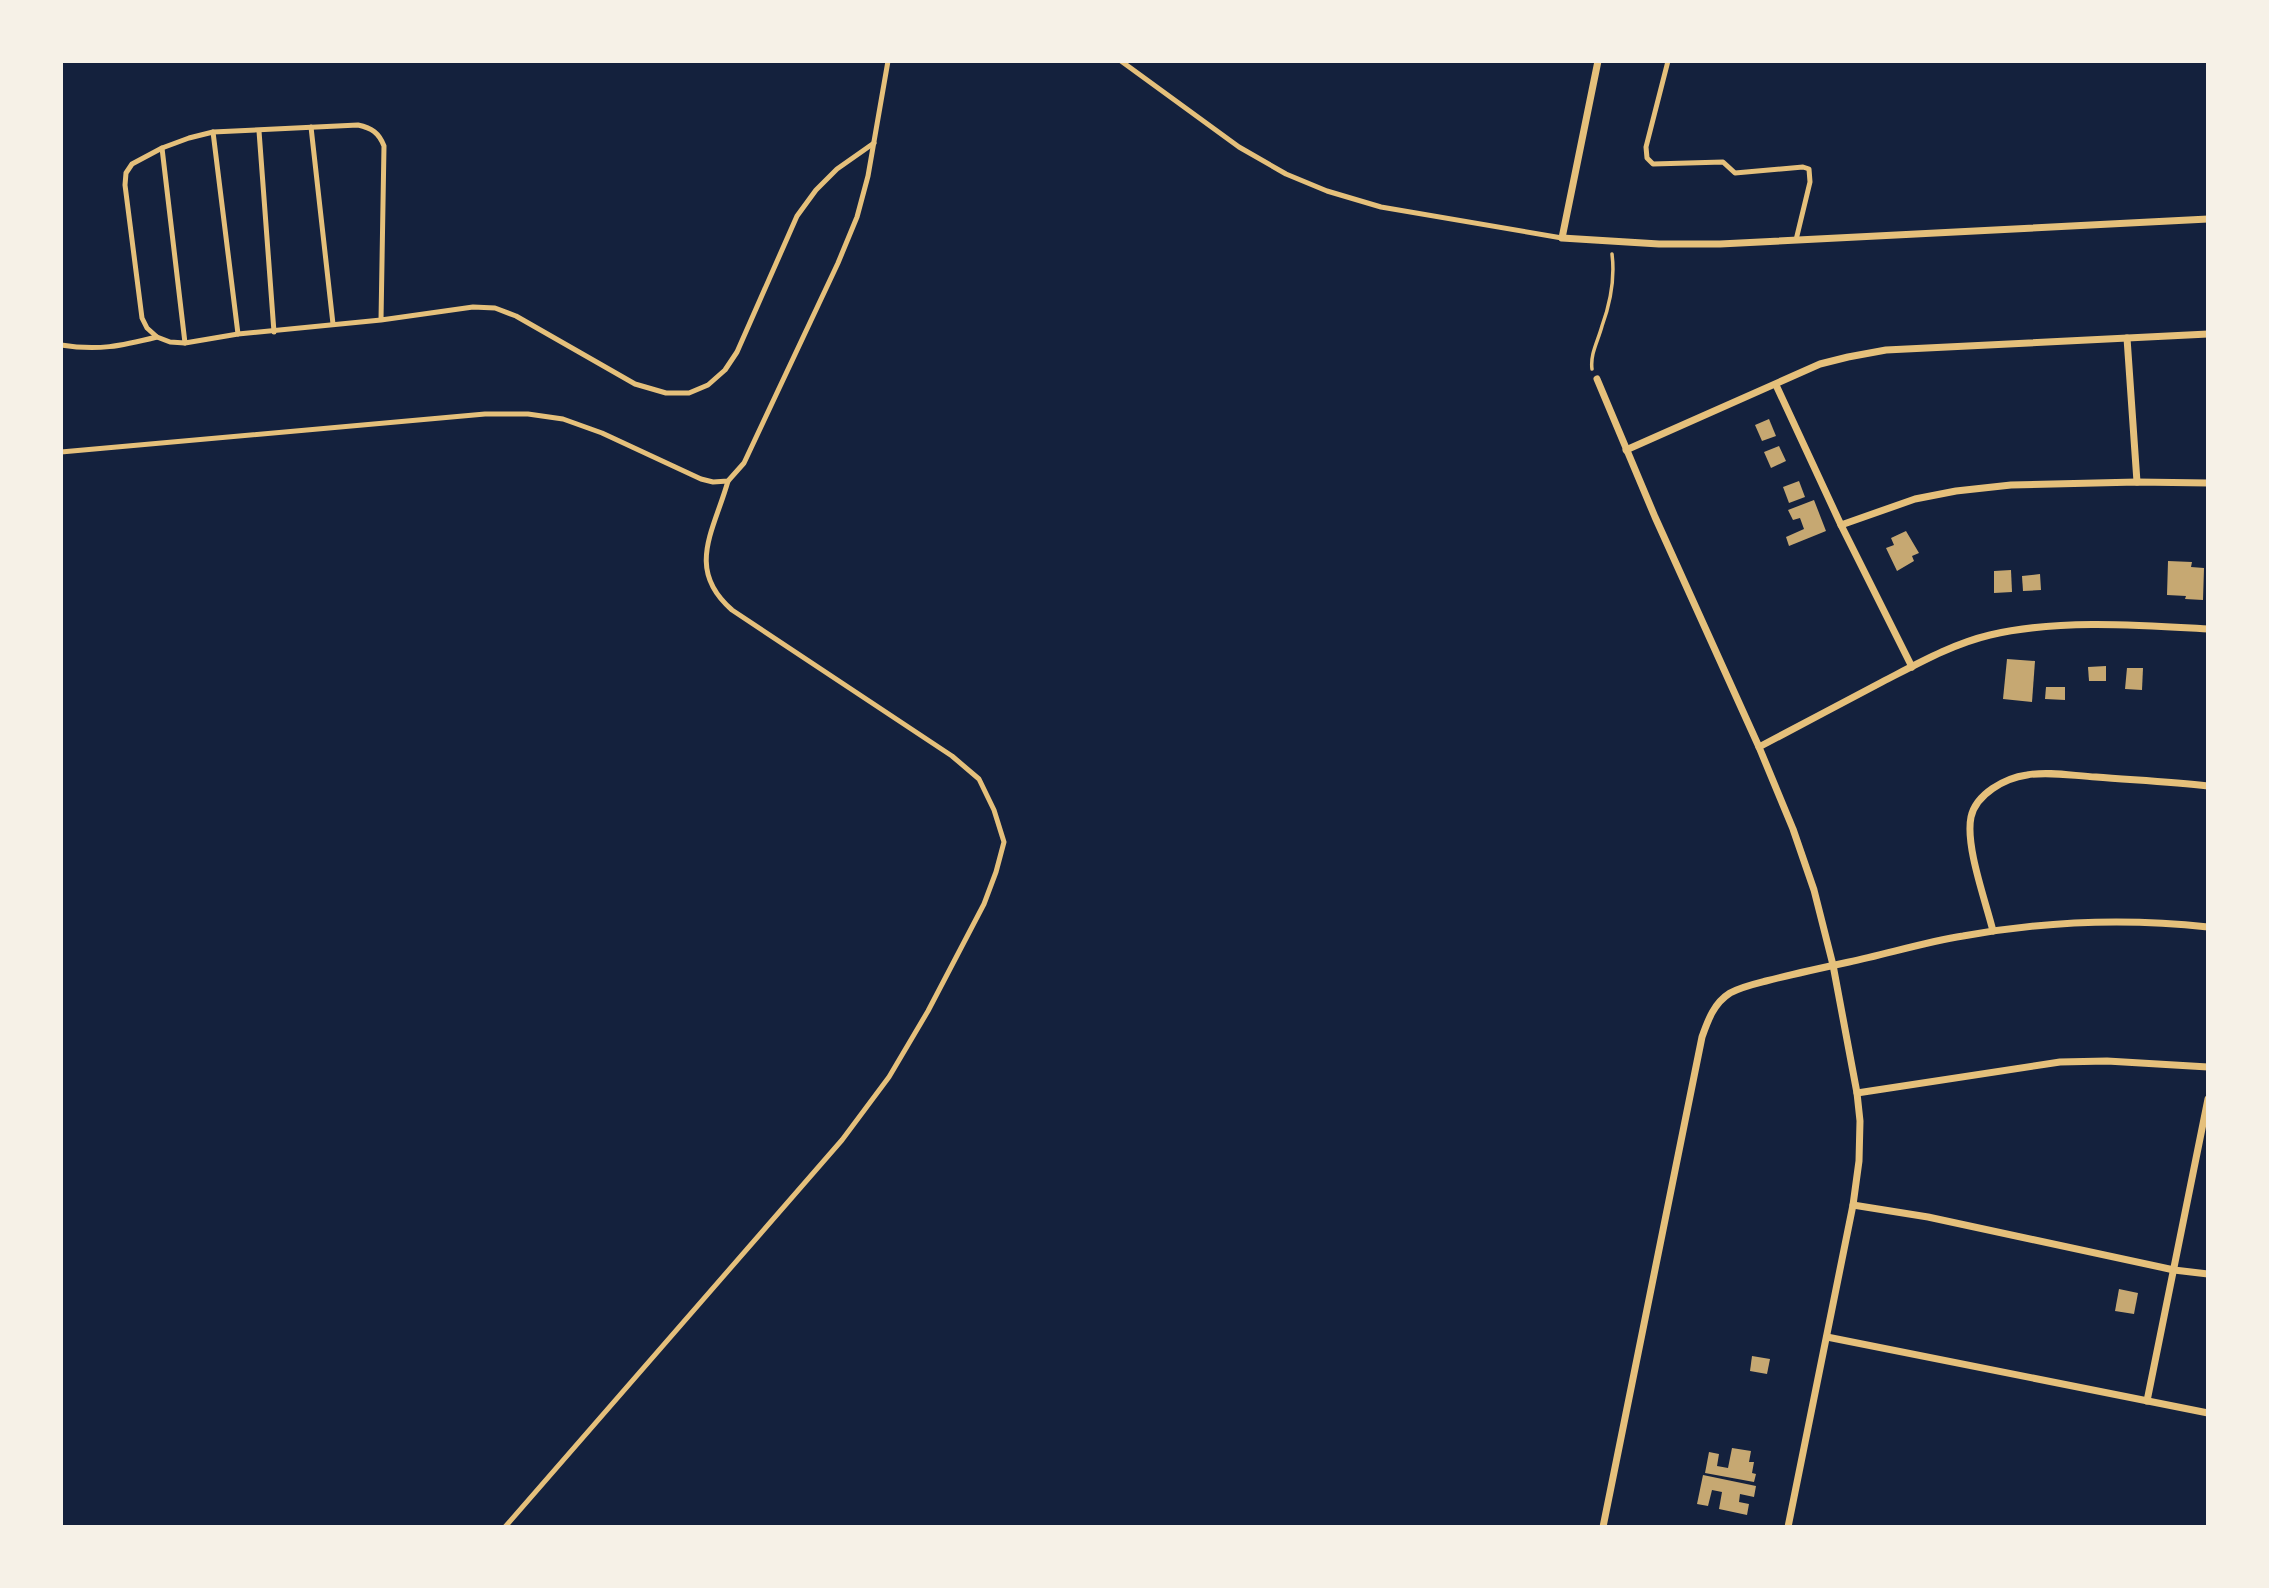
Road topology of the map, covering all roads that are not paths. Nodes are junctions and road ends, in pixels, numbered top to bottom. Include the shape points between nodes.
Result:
1 (888, 61) edge
2 (1121, 61) edge
3 (1598, 61) edge
4 (1668, 61) edge
5 (310, 127) junction
6 (258, 131) junction
7 (213, 132) junction
8 (874, 143) junction
9 (162, 148) junction
10 (2208, 219) edge
11 (1562, 238) junction
12 (1796, 240) junction
13 (382, 320) junction
14 (333, 324) junction
15 (274, 332) junction
16 (238, 334) junction
17 (2208, 334) edge
18 (156, 337) junction
19 (2127, 338) junction
20 (184, 343) junction
21 (61, 345) edge
22 (1598, 379) road end
23 (1776, 385) junction
24 (1626, 450) junction
25 (61, 452) edge
26 (728, 481) junction
27 (2137, 482) junction
28 (2208, 483) edge
29 (1841, 525) junction
30 (2208, 629) edge
31 (1912, 667) junction
32 (1759, 747) junction
33 (2208, 786) edge
34 (2208, 928) edge
35 (1993, 932) junction
36 (1833, 965) junction
37 (2208, 1067) edge
38 (1857, 1093) junction
39 (2208, 1099) edge
40 (1853, 1205) junction
41 (2175, 1270) junction
42 (2208, 1274) edge
43 (1827, 1337) junction
44 (2147, 1401) junction
45 (2208, 1413) edge
46 (505, 1527) edge
47 (1603, 1527) edge
48 (1788, 1527) edge

1 - 8 lane
2 - 11 lane via 1239,147 1327,191 1381,206
3 - 11 street
4 - 12 lane via 1647,158 1653,164 1723,162 1735,173 1809,169
5 - 6 lane
5 - 13 lane via 370,128 384,146
5 - 14 lane
6 - 7 lane
6 - 15 lane
7 - 9 lane
7 - 16 lane
8 - 13 lane via 816,190 797,216 737,352 708,385 689,393 666,393 635,384 495,308
8 - 26 lane via 857,217 838,263 744,463
9 - 18 lane via 132,164 125,185 142,318
9 - 20 lane
10 - 12 street
11 - 12 street via 1720,244
13 - 14 lane
14 - 15 lane
15 - 16 lane
16 - 20 lane
17 - 19 street
18 - 20 lane
18 - 21 lane via 94,349
19 - 23 street via 1886,350 1848,356
19 - 27 street
22 - 24 street
23 - 24 street
23 - 29 street
24 - 32 street
25 - 26 lane via 528,414 563,419 602,433 701,479
26 - 46 lane via 705,566 718,598 979,779 1004,842 984,904 889,1077 833,1150
27 - 28 street
27 - 29 street via 1956,491 1915,499
29 - 31 street
30 - 31 street via 2063,625 2020,629 1955,646
31 - 32 street
32 - 36 street via 1814,890
33 - 35 street via 2041,774 2010,779 1992,789 1975,807 1969,828
34 - 35 street via 2098,921
35 - 36 street
36 - 38 street
36 - 47 street via 1731,993 1709,1018
37 - 38 street via 2060,1062
38 - 40 street via 1859,1161
39 - 41 street
40 - 41 street
40 - 43 street
41 - 42 street
41 - 44 street
43 - 44 street
43 - 48 street
44 - 45 street

